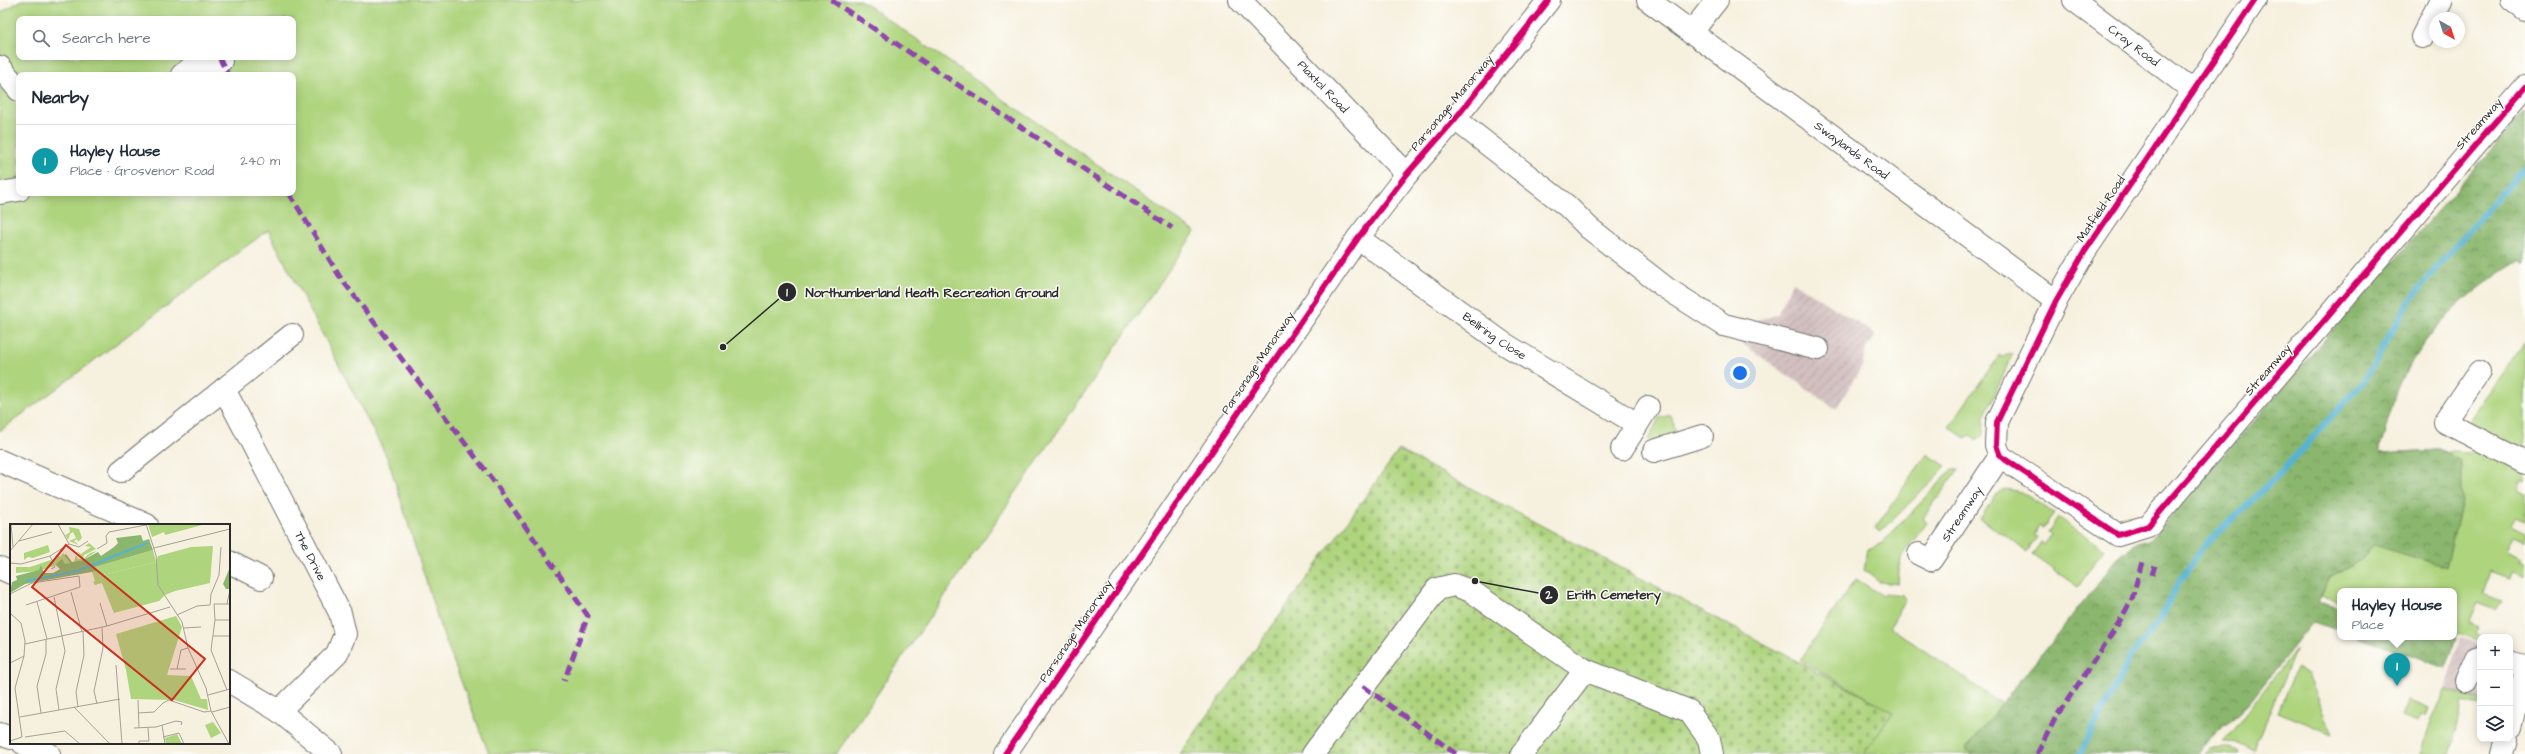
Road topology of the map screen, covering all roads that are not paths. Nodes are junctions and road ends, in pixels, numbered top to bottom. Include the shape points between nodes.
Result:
1 (1240, 0) edge
2 (1550, 0) edge
3 (1648, 0) edge
4 (1717, 0) edge
5 (2074, 0) edge
6 (2255, 0) edge
7 (2441, 0) edge
8 (2512, 0) edge
9 (2525, 10) edge
10 (1691, 33) junction
11 (2422, 36) dead end
12 (220, 61) dead end
13 (0, 67) edge
14 (186, 72) edge
15 (16, 86) edge
16 (2525, 87) edge
17 (2194, 91) junction
18 (1455, 119) junction
19 (1407, 174) junction
20 (16, 190) edge
21 (0, 193) edge
22 (1358, 238) junction
23 (2056, 301) junction
24 (292, 335) dead end
25 (1818, 349) dead end
26 (2479, 372) dead end
27 (224, 389) junction
28 (1702, 436) dead end
29 (1998, 450) junction
30 (0, 461) edge
31 (2525, 463) edge
32 (121, 471) dead end
33 (144, 524) edge
34 (1919, 554) dead end
35 (230, 562) edge
36 (0, 568) edge
37 (10, 573) edge
38 (261, 578) dead end
39 (2477, 658) edge
40 (2513, 663) edge
41 (2525, 666) edge
42 (1585, 670) junction
43 (2525, 674) edge
44 (230, 681) edge
45 (2466, 681) dead end
46 (279, 711) junction
47 (2513, 716) edge
48 (0, 734) edge
49 (10, 738) edge
50 (2505, 742) edge
51 (25, 744) edge
52 (49, 754) edge
53 (331, 754) edge
54 (1005, 754) edge
55 (1313, 754) edge
56 (1522, 754) edge
57 (1712, 754) edge
58 (2502, 754) edge

1 - 19 street, Plaxtol Road
2 - 18 street, Parsonage Manorway
3 - 10 street, Swaylands Road
4 - 10 street
5 - 17 street, Cray Road
6 - 17 street, Matfield Road
7 - 11 street
8 - 9 street
10 - 23 street, Swaylands Road
12 - 14 street via 196,64
13 - 15 street
16 - 29 street, Streamway via 2148,526 2118,536
17 - 23 street, Matfield Road via 2086,251
18 - 19 street, Parsonage Manorway
18 - 25 street via 1567,206 1589,228 1666,288 1724,325
19 - 22 street, Parsonage Manorway
20 - 21 street
22 - 28 street, Bellring Close via 1503,343 1634,429 1660,456
22 - 54 street, Parsonage Manorway
23 - 29 street, Matfield Road via 1997,422
24 - 27 street
26 - 31 street via 2445,422
27 - 32 street
27 - 46 street, The Drive via 340,613 345,634 337,654
29 - 34 street, Streamway via 1930,560
30 - 33 street
35 - 38 street
36 - 37 street
39 - 45 street
40 - 41 street
42 - 55 street via 1471,591 1454,585 1437,589
42 - 56 street
42 - 57 street via 1689,711 1709,739
43 - 47 street
44 - 46 street
46 - 53 street
48 - 49 street
50 - 58 street
51 - 52 street

